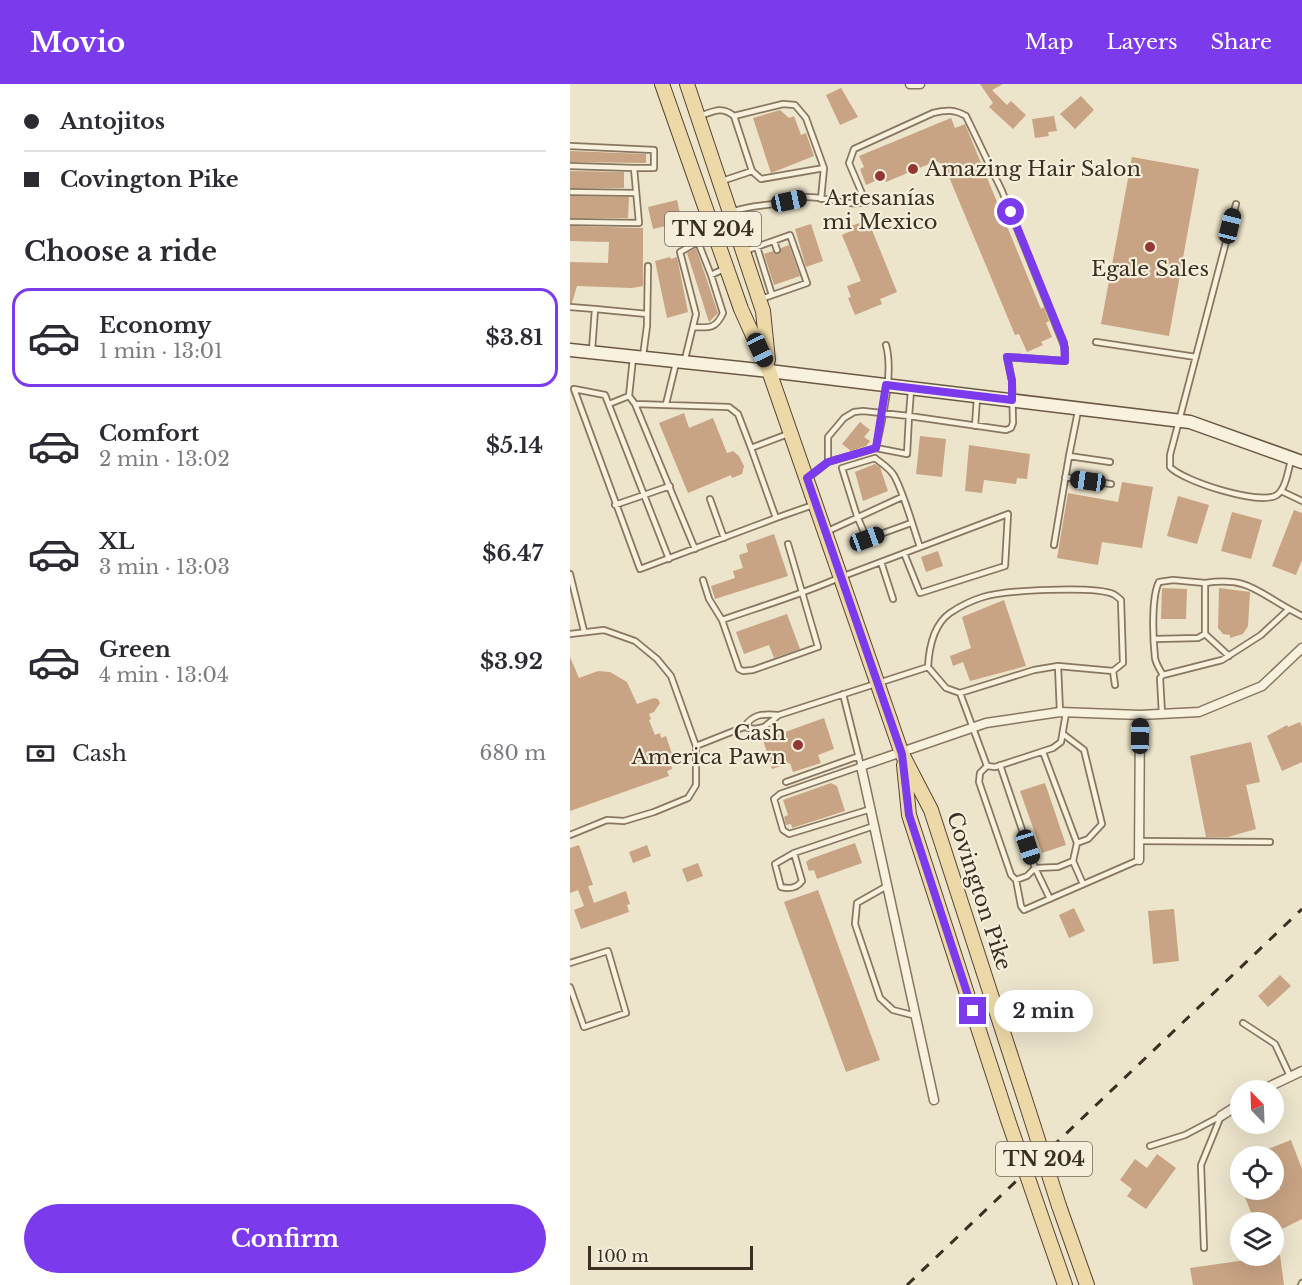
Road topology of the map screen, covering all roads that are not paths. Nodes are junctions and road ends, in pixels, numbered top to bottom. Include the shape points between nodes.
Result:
1 (662, 84) edge
2 (687, 84) edge
3 (910, 84) edge
4 (920, 84) edge
5 (698, 116) junction
6 (734, 116) junction
7 (570, 146) edge
8 (570, 166) edge
9 (634, 168) junction
10 (824, 168) junction
11 (752, 171) junction
12 (719, 182) junction
13 (570, 192) edge
14 (636, 193) junction
15 (821, 199) junction
16 (876, 200) dead end
17 (866, 203) junction
18 (1236, 204) dead end
19 (730, 213) junction
20 (570, 222) edge
21 (714, 233) junction
22 (774, 241) junction
23 (698, 242) junction
24 (757, 247) junction
25 (777, 250) dead end
26 (743, 252) junction
27 (648, 266) dead end
28 (727, 268) junction
29 (711, 275) junction
30 (787, 280) dead end
31 (790, 289) junction
32 (772, 295) junction
33 (759, 300) junction
34 (570, 307) edge
35 (595, 309) junction
36 (647, 314) junction
37 (693, 327) junction
38 (1096, 342) dead end
39 (885, 345) dead end
40 (570, 350) edge
41 (591, 352) junction
42 (638, 357) junction
43 (1196, 357) junction
44 (680, 362) junction
45 (769, 371) junction
46 (886, 385) junction
47 (911, 388) junction
48 (629, 396) junction
49 (977, 396) junction
50 (1012, 400) junction
51 (609, 404) junction
52 (635, 404) junction
53 (666, 404) junction
54 (1079, 408) junction
55 (883, 413) junction
56 (909, 416) junction
57 (1180, 421) junction
58 (975, 426) junction
59 (791, 433) junction
60 (751, 448) junction
61 (876, 448) junction
62 (1069, 456) junction
63 (1297, 460) edge
64 (828, 462) junction
65 (1110, 462) dead end
66 (1065, 477) junction
67 (807, 478) junction
68 (1111, 484) dead end
69 (670, 486) junction
70 (1281, 491) junction
71 (643, 495) junction
72 (902, 497) junction
73 (710, 499) dead end
74 (1302, 501) edge
75 (816, 504) junction
76 (615, 505) junction
77 (857, 516) junction
78 (776, 518) junction
79 (911, 523) junction
80 (825, 532) junction
81 (724, 538) junction
82 (788, 544) dead end
83 (1054, 545) dead end
84 (920, 547) junction
85 (695, 549) junction
86 (904, 553) junction
87 (669, 559) junction
88 (881, 562) junction
89 (570, 575) edge
90 (841, 577) junction
91 (703, 580) dead end
92 (1205, 583) junction
93 (802, 592) junction
94 (893, 599) dead end
95 (1289, 609) junction
96 (1302, 616) edge
97 (722, 620) junction
98 (584, 631) junction
99 (570, 634) edge
100 (1205, 634) junction
101 (1155, 639) junction
102 (1302, 648) edge
103 (1229, 656) junction
104 (1058, 666) junction
105 (928, 668) junction
106 (1113, 670) junction
107 (1162, 675) junction
108 (878, 683) junction
109 (1115, 685) dead end
110 (960, 693) junction
111 (843, 694) junction
112 (1063, 712) junction
113 (1162, 714) junction
114 (779, 715) junction
115 (1140, 715) junction
116 (744, 727) junction
117 (974, 728) junction
118 (1063, 734) junction
119 (696, 746) junction
120 (1043, 752) junction
121 (902, 754) junction
122 (859, 756) junction
123 (1000, 765) junction
124 (861, 766) junction
125 (987, 766) junction
126 (786, 782) dead end
127 (871, 809) junction
128 (874, 826) junction
129 (570, 835) edge
130 (1139, 841) junction
131 (1270, 842) dead end
132 (1077, 843) junction
133 (794, 853) junction
134 (1139, 860) joint
135 (1073, 861) junction
136 (1035, 868) junction
137 (1017, 880) junction
138 (1083, 884) junction
139 (887, 886) junction
140 (1050, 899) junction
141 (570, 963) edge
142 (570, 987) edge
143 (916, 1016) junction
144 (1243, 1023) dead end
145 (1302, 1071) edge
146 (1290, 1076) junction
147 (1282, 1080) edge
148 (934, 1100) dead end
149 (1230, 1110) edge
150 (1221, 1116) junction
151 (1150, 1146) dead end
152 (1204, 1248) dead end
153 (1065, 1285) edge
154 (1087, 1285) edge

1 - 21 main road, Covington Pike / TN 204
2 - 5 main road, Covington Pike / TN 204
3 - 4 street
5 - 6 lane via 720,109
5 - 12 main road, Covington Pike / TN 204
6 - 10 lane via 783,104 795,105 806,118
6 - 11 lane
7 - 9 lane via 654,150 654,168
8 - 9 lane
9 - 14 lane
10 - 11 lane via 761,178
10 - 15 lane
11 - 12 lane
12 - 19 main road, Covington Pike / TN 204
13 - 14 lane
14 - 20 lane via 639,223
15 - 17 lane
15 - 19 lane via 806,197 747,206
16 - 17 lane
17 - 50 lane via 849,163 854,149 933,113 956,110 966,116 1002,191 1065,348 1065,361 1007,357
18 - 43 lane
19 - 26 main road, Covington Pike / TN 204
21 - 23 lane
21 - 28 main road, Covington Pike / TN 204
22 - 24 lane
22 - 25 lane
22 - 31 lane via 790,235 807,283
23 - 29 lane
23 - 37 lane via 680,252 696,314
24 - 26 lane
24 - 32 lane
26 - 33 main road, Covington Pike / TN 204
27 - 36 lane
28 - 29 lane
28 - 45 main road, Covington Pike / TN 204
29 - 37 lane via 723,313 715,326
30 - 31 lane
31 - 32 lane
32 - 33 lane
33 - 45 main road, Covington Pike / TN 204
34 - 35 lane
35 - 36 lane
35 - 41 lane
36 - 42 lane
37 - 44 lane
38 - 43 lane
39 - 46 lane
40 - 41 main road
41 - 42 main road
42 - 44 main road
42 - 48 lane
43 - 57 lane
44 - 45 main road
44 - 53 lane
45 - 46 main road
45 - 59 main road, Covington Pike / TN 204
46 - 47 main road
46 - 55 lane
47 - 49 main road
47 - 56 lane
48 - 51 lane
48 - 52 lane
49 - 50 main road
49 - 58 lane
50 - 54 main road
50 - 58 lane via 1011,428
51 - 71 lane
51 - 76 lane via 605,395 574,389
52 - 53 lane
52 - 69 lane
53 - 60 lane via 729,407 738,414
54 - 57 main road
54 - 62 lane
55 - 56 lane
55 - 61 lane
55 - 64 lane via 863,411 844,418 828,437
56 - 58 lane
56 - 61 lane via 907,454
57 - 63 main road
57 - 70 lane via 1170,455 1170,467 1176,473 1248,497 1264,499
59 - 60 lane
59 - 67 main road, Covington Pike / TN 204
60 - 78 lane
61 - 64 lane
62 - 65 lane
62 - 66 lane
63 - 70 lane
64 - 67 lane
66 - 68 lane
66 - 83 lane
67 - 75 main road, Covington Pike / TN 204
69 - 71 lane
69 - 85 lane
70 - 74 lane
71 - 76 lane
71 - 87 lane
72 - 77 lane
72 - 77 lane via 894,475 875,458 842,468
72 - 79 lane
73 - 81 lane
75 - 78 lane
75 - 80 main road, Covington Pike / TN 204
76 - 87 lane via 640,569
77 - 79 lane via 867,539
77 - 80 lane
78 - 81 lane
79 - 84 lane
80 - 90 main road, Covington Pike / TN 204
81 - 85 lane
82 - 93 lane
84 - 86 lane
84 - 86 lane via 1008,514 1005,566 920,593
85 - 87 lane
86 - 88 lane
88 - 90 lane
88 - 94 lane
89 - 98 lane
90 - 93 lane
90 - 108 main road, Covington Pike / TN 204
91 - 97 lane
92 - 95 lane via 1227,580 1249,584
92 - 100 lane
92 - 101 lane via 1159,582 1155,591
93 - 97 lane
93 - 97 lane via 818,643 814,649 743,671
95 - 96 lane
95 - 103 lane via 1261,635
98 - 99 lane
98 - 119 lane via 604,630 635,640 657,659 671,676
100 - 101 lane via 1198,638
100 - 103 lane
101 - 107 lane via 1155,660
102 - 113 street via 1262,686 1199,712
103 - 107 lane via 1210,665
104 - 106 lane
104 - 110 lane
104 - 112 lane
105 - 106 lane via 938,626 949,614 982,597 1005,592 1077,590 1114,594 1120,600 1123,663
105 - 108 lane
105 - 110 lane via 946,688
106 - 109 lane
107 - 113 lane
108 - 111 lane
108 - 121 main road, Covington Pike / TN 204
110 - 117 lane
111 - 114 lane
111 - 122 lane
112 - 115 street
112 - 117 street
112 - 118 lane
113 - 115 street
114 - 116 lane via 764,727
114 - 116 lane via 760,714
115 - 130 street
116 - 119 lane
117 - 121 street
117 - 125 lane
118 - 120 lane via 1062,742
118 - 132 lane via 1084,750 1102,824 1088,839
119 - 129 lane via 696,784 688,798 624,821 607,820
120 - 123 lane
120 - 132 lane
121 - 124 street
121 - 153 main road, Covington Pike / TN 204, bridge via 909,815
121 - 154 main road, Covington Pike / TN 204, bridge via 931,810
122 - 124 lane
122 - 126 lane
123 - 125 lane
123 - 136 lane
124 - 127 street
124 - 127 lane via 774,799 783,830 789,834
125 - 137 lane via 980,773 979,782 1011,874
127 - 128 street
128 - 133 lane
128 - 139 street
130 - 131 lane
130 - 134 street
132 - 135 lane
133 - 133 lane via 775,864 781,887 787,889 802,881
134 - 138 lane
135 - 136 lane via 1058,867
135 - 138 lane
136 - 137 lane
136 - 140 lane
137 - 140 lane via 1024,910
138 - 140 lane
139 - 143 street
139 - 143 lane via 857,903 855,924 880,998 893,1010
141 - 142 lane via 608,951 626,1013 584,1027
143 - 148 street
144 - 146 lane via 1275,1044
145 - 146 street
146 - 147 street
149 - 150 street
150 - 151 lane via 1185,1135
150 - 152 lane via 1201,1165

